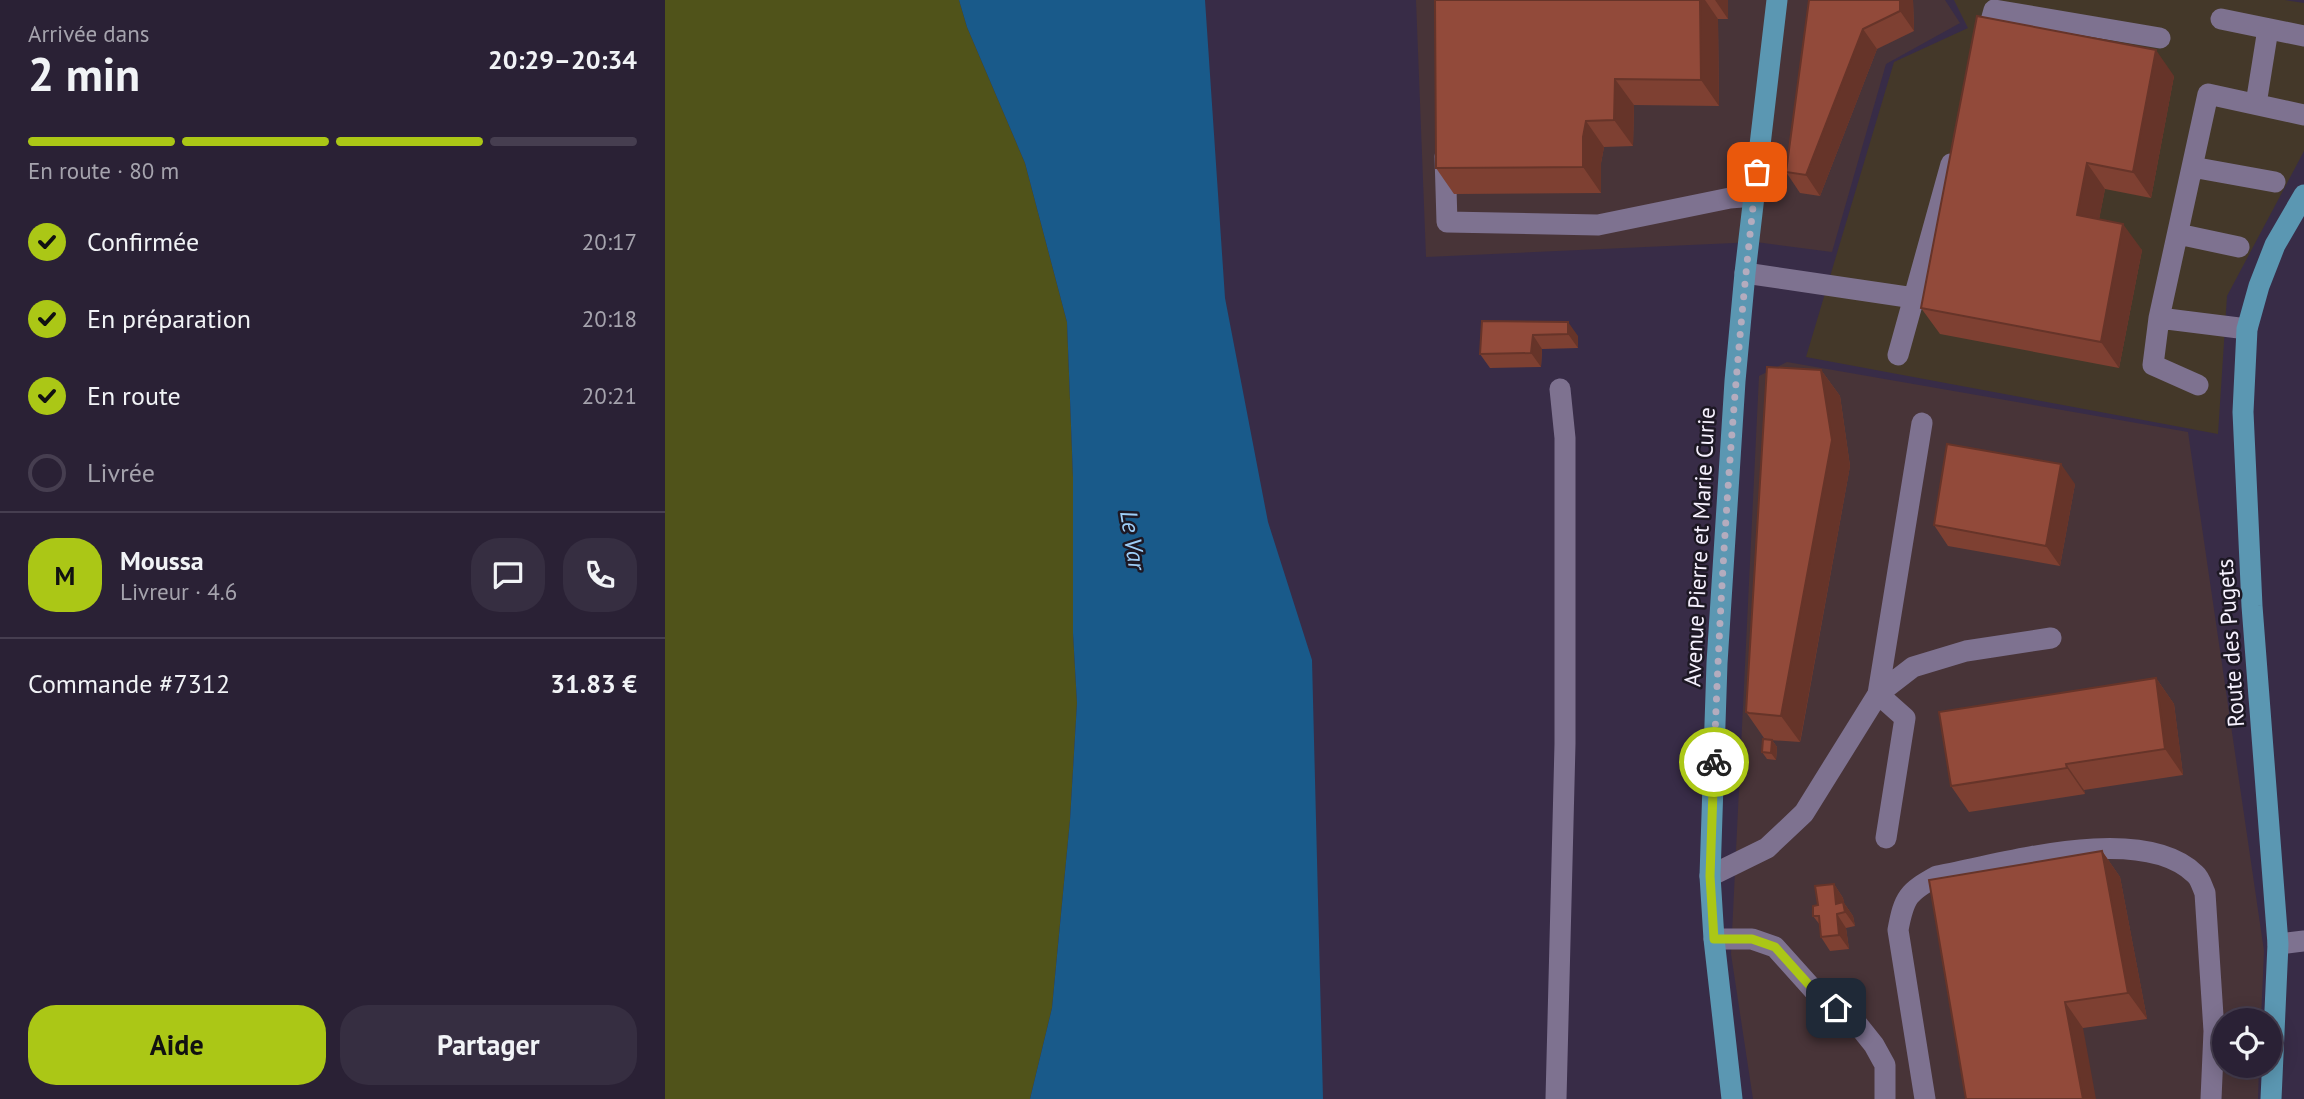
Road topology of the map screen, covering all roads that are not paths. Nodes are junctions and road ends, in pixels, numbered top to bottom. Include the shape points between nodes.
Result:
1 (1777, 0) edge
2 (2221, 19) dead end
3 (2268, 29) junction
4 (2304, 36) edge
5 (2160, 38) dead end
6 (1980, 62) edge
7 (2256, 104) junction
8 (2304, 115) edge
9 (1444, 139) edge
10 (1958, 141) edge
11 (2192, 167) junction
12 (2275, 182) dead end
13 (2304, 195) edge
14 (1754, 196) junction
15 (2178, 234) junction
16 (2239, 247) dead end
17 (1745, 274) junction
18 (1914, 298) junction
19 (2159, 318) junction
20 (2247, 329) junction
21 (1898, 355) dead end
22 (2198, 384) dead end
23 (1560, 389) dead end
24 (1922, 423) dead end
25 (2051, 638) dead end
26 (1878, 694) junction
27 (1886, 838) dead end
28 (1710, 876) junction
29 (1714, 939) junction
30 (2304, 942) edge
31 (2279, 944) junction
32 (1556, 1099) edge
33 (1732, 1099) edge
34 (1885, 1099) edge
35 (1925, 1099) edge
36 (2211, 1099) edge
37 (2271, 1099) edge

1 - 14 main road, Avenue Pierre et Marie Curie
2 - 3 street
3 - 4 street
3 - 7 street
5 - 6 street via 1994,9
7 - 8 street
7 - 11 street via 2208,94
9 - 14 street via 1447,222 1598,225
10 - 18 street
11 - 12 street
11 - 15 street
13 - 20 main road, Route des Pugets via 2275,245
14 - 17 main road, Avenue Pierre et Marie Curie
15 - 16 street
15 - 19 street
17 - 18 street
17 - 28 main road, Avenue Pierre et Marie Curie via 1718,650
18 - 21 street
19 - 20 street
19 - 22 street via 2153,365
20 - 31 main road, Route des Pugets via 2243,412 2252,606
23 - 32 street via 1565,438 1565,744
24 - 26 street
25 - 26 street via 1966,651 1913,667
26 - 27 street via 1905,718
26 - 28 street via 1804,813 1767,848
28 - 29 main road, Avenue Pierre et Marie Curie
29 - 33 main road, Avenue Pierre et Marie Curie
29 - 34 street via 1752,939 1775,947 1819,996 1854,1020 1885,1065
30 - 31 street
31 - 37 main road, Route des Pugets
35 - 36 street via 1898,930 1902,906 1916,888 1937,876 2084,848 2131,849 2173,859 2197,875 2205,892 2214,1031

